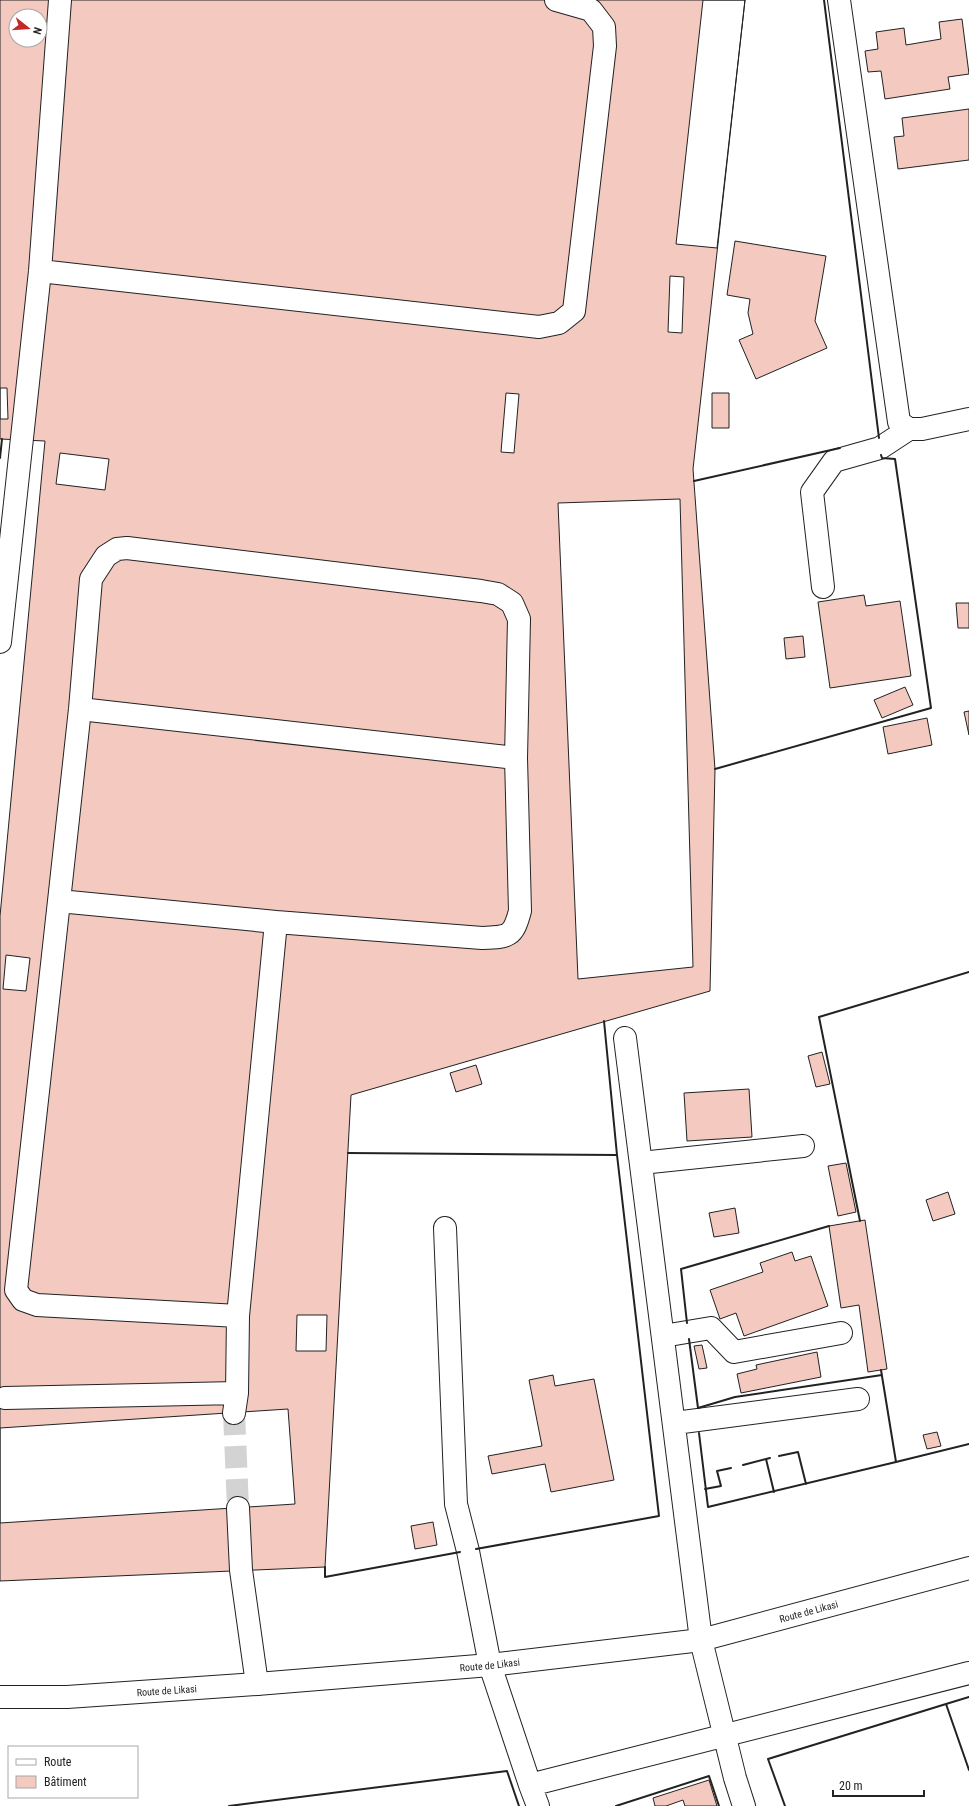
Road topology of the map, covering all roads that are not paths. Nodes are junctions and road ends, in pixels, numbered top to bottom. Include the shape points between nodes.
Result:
1 (60, 0) edge
2 (556, 0) edge
3 (839, 0) edge
4 (40, 271) junction
5 (969, 419) edge
6 (910, 429) junction
7 (823, 587) dead end
8 (0, 642) edge
9 (80, 709) junction
10 (516, 758) junction
11 (59, 901) junction
12 (276, 922) junction
13 (625, 1038) dead end
14 (802, 1146) dead end
15 (641, 1163) junction
16 (445, 1228) dead end
17 (238, 1316) junction
18 (841, 1332) dead end
19 (664, 1336) junction
20 (5, 1398) dead end
21 (858, 1399) dead end
22 (675, 1424) junction
23 (238, 1508) tunnel mouth
24 (969, 1568) edge
25 (701, 1640) junction
26 (490, 1665) junction
27 (969, 1673) edge
28 (257, 1684) junction
29 (0, 1697) edge
30 (725, 1735) junction
31 (530, 1785) junction
32 (538, 1806) edge
33 (744, 1806) edge

1 - 4 main road
2 - 4 main road via 591,10 604,27 605,46 574,311 559,323 539,327
3 - 6 main road via 899,422
4 - 8 main road
5 - 6 main road via 922,429
6 - 7 main road via 880,448 834,461 812,492
9 - 10 main road
9 - 10 main road via 91,579 106,556 117,549 128,548 498,594 512,603 519,619
9 - 11 main road
10 - 12 main road via 520,911 515,929 504,937 482,938
11 - 12 main road
11 - 17 main road via 16,1290 23,1300 37,1305
12 - 17 main road
13 - 15 main road
14 - 15 main road
15 - 19 main road
16 - 26 main road via 456,1504 468,1551
17 - 20 main road via 236,1403
18 - 19 main road via 734,1352 711,1328
19 - 22 main road
21 - 22 main road
22 - 25 main road
23 - 28 main road via 241,1570
24 - 25 main road, Route de Likasi
25 - 26 main road, Route de Likasi
25 - 30 main road
26 - 28 main road, Route de Likasi
26 - 31 main road
27 - 30 main road
28 - 29 main road, Route de Likasi via 67,1697
30 - 31 main road
30 - 33 main road
31 - 32 main road

